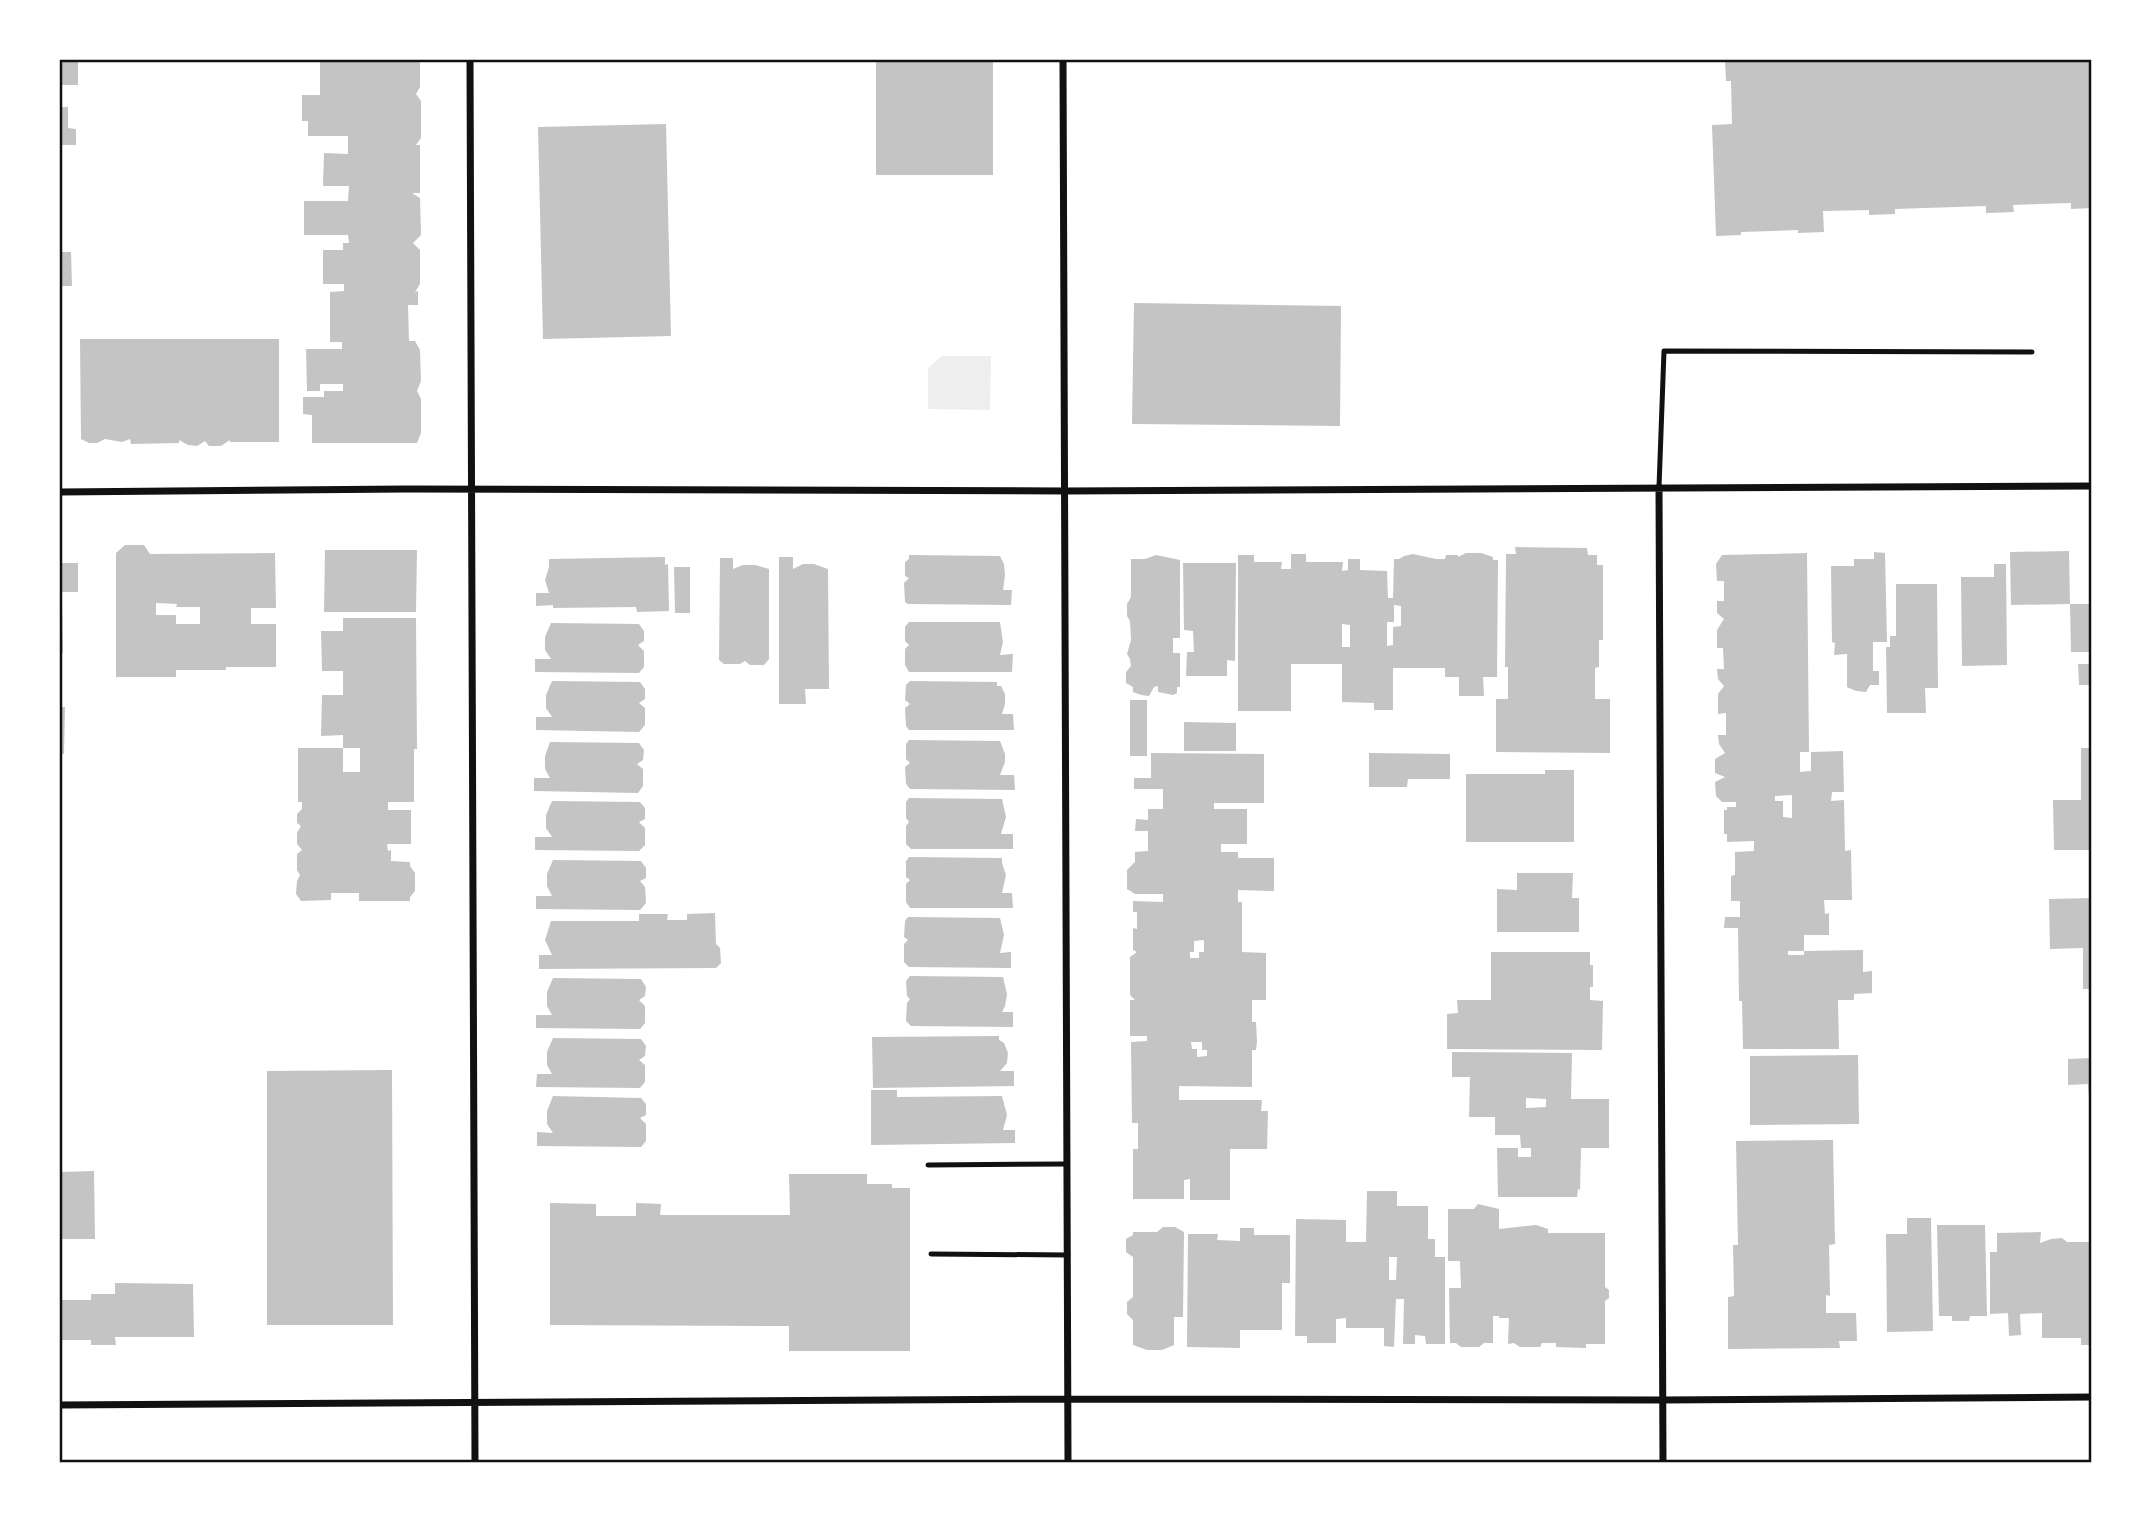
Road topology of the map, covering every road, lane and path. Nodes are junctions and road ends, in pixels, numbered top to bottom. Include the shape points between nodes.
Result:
1 (470, 60) edge
2 (1063, 60) edge
3 (2032, 352) dead end
4 (2091, 486) edge
5 (1660, 487) junction
6 (471, 489) junction
7 (1065, 491) junction
8 (60, 492) edge
9 (1067, 1164) junction
10 (928, 1166) dead end
11 (930, 1254) dead end
12 (1068, 1255) junction
13 (2091, 1396) edge
14 (1068, 1399) junction
15 (1663, 1400) junction
16 (475, 1404) junction
17 (60, 1405) edge
18 (475, 1462) edge
19 (1069, 1462) edge
20 (1663, 1462) edge

1 - 6 street
2 - 7 street
3 - 5 lane via 1664,351
4 - 5 street
5 - 7 street
5 - 15 street
6 - 7 street
6 - 8 street
6 - 16 street
7 - 9 street
9 - 10 lane
9 - 12 street
11 - 12 lane
12 - 14 street
13 - 15 street
14 - 15 street
14 - 16 street
14 - 19 street
15 - 20 street
16 - 17 street
16 - 18 street

